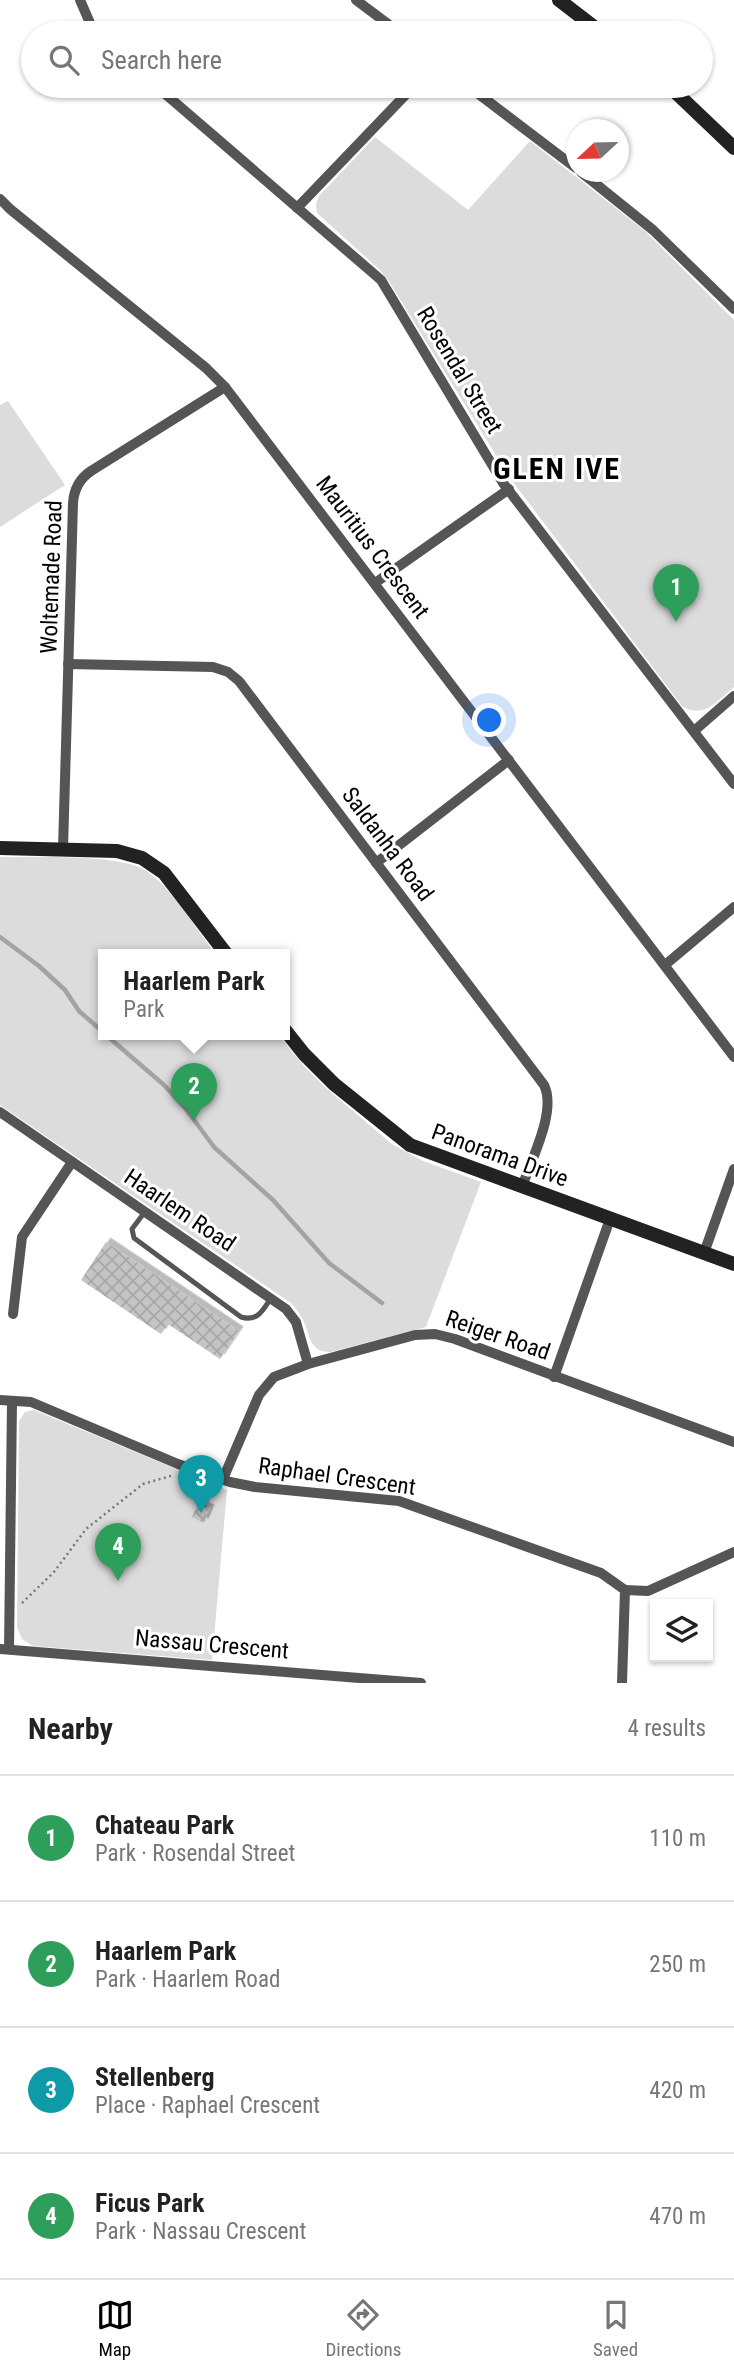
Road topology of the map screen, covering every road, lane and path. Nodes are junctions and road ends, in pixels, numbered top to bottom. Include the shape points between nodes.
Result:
1 (80, 0) edge
2 (356, 0) edge
3 (559, 0) edge
4 (91, 21) edge
5 (384, 21) edge
6 (586, 21) edge
7 (170, 98) edge
8 (403, 98) edge
9 (484, 98) edge
10 (682, 98) edge
11 (734, 148) edge
12 (566, 160) edge
13 (593, 182) edge
14 (0, 199) edge
15 (298, 208) junction
16 (10, 209) junction
17 (0, 219) edge
18 (734, 309) edge
19 (225, 387) junction
20 (509, 489) junction
21 (374, 583) junction
22 (68, 664) junction
23 (734, 696) edge
24 (694, 731) junction
25 (509, 760) junction
26 (734, 784) edge
27 (0, 848) edge
28 (63, 849) junction
29 (376, 863) junction
30 (734, 907) edge
31 (222, 949) edge
32 (665, 965) junction
33 (290, 1036) edge
34 (734, 1056) edge
35 (0, 1112) edge
36 (72, 1161) junction
37 (734, 1169) edge
38 (522, 1187) junction
39 (145, 1212) junction
40 (610, 1219) junction
41 (704, 1253) junction
42 (734, 1264) edge
43 (271, 1298) junction
44 (13, 1314) dead end
45 (308, 1364) junction
46 (554, 1377) junction
47 (0, 1400) edge
48 (12, 1401) junction
49 (734, 1442) edge
50 (188, 1468) junction
51 (220, 1478) junction
52 (205, 1507) dead end
53 (734, 1552) edge
54 (625, 1590) junction
55 (9, 1609) junction
56 (4, 1649) edge
57 (421, 1683) edge
58 (622, 1683) edge

1 - 4 street
2 - 5 street
3 - 6 street
7 - 15 street, Rosendal Street
8 - 15 street
9 - 12 street
10 - 11 street
13 - 18 street via 653,230
14 - 16 street, Mauritius Crescent
15 - 20 street, Rosendal Street via 381,280
16 - 17 street
16 - 19 street, Mauritius Crescent
19 - 21 street, Mauritius Crescent
19 - 22 street, Woltemade Road via 91,471 78,484 73,503
20 - 21 street
20 - 24 street, Rosendal Street
21 - 25 street, Mauritius Crescent
22 - 28 street, Woltemade Road
22 - 29 street, Saldanha Road via 213,667 228,672
23 - 24 street
24 - 26 street, Rosendal Street
25 - 29 street
25 - 32 street, Mauritius Crescent
27 - 28 street
28 - 31 street via 117,851 150,862 170,880
29 - 38 street, Saldanha Road via 547,1090 548,1112
30 - 32 street
32 - 34 street, Mauritius Crescent
33 - 38 street, Panorama Drive via 328,1079 403,1141
35 - 36 street, Haarlem Road
36 - 39 street, Haarlem Road
36 - 44 street via 22,1237
37 - 41 street
38 - 40 street, Panorama Drive
39 - 43 street, Haarlem Road
39 - 43 lane via 132,1229 134,1237 241,1317 257,1317
40 - 41 street, Panorama Drive
40 - 46 street
41 - 42 street, Panorama Drive
43 - 45 street, Haarlem Road via 296,1322
45 - 46 street, Reiger Road via 426,1333 455,1339
45 - 51 street, Reiger Road via 279,1374 263,1388
46 - 49 street, Reiger Road
47 - 48 street, Raphael Crescent
48 - 50 street, Raphael Crescent via 31,1402
48 - 55 street
50 - 51 street, Raphael Crescent
50 - 55 path via 130,1493 79,1537 47,1580
51 - 52 path
51 - 54 street, Raphael Crescent via 255,1487 407,1503 601,1573
53 - 54 street via 648,1591
54 - 58 street
55 - 56 street
56 - 57 street, Nassau Crescent

